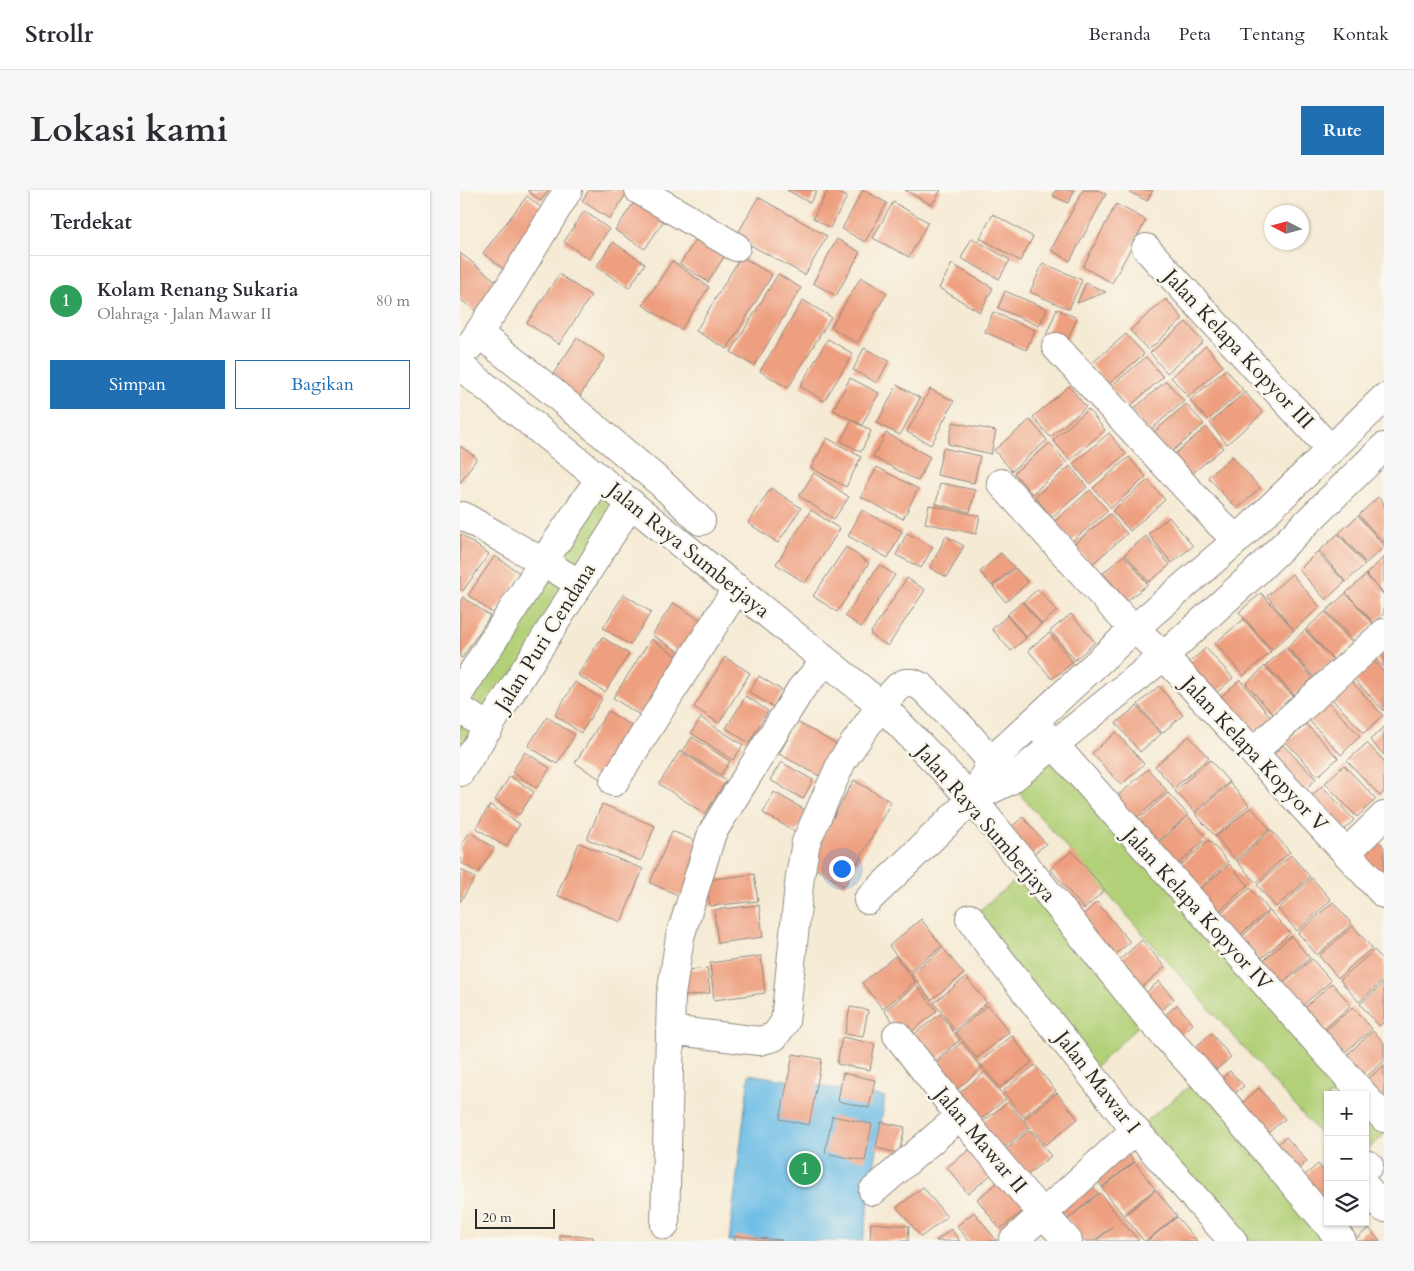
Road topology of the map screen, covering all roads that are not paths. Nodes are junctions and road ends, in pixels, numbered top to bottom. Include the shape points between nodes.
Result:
1 (568, 190) edge
2 (639, 190) edge
3 (736, 247) dead end
4 (1146, 248) dead end
5 (478, 333) junction
6 (1056, 347) dead end
7 (462, 370) edge
8 (1384, 398) edge
9 (1384, 447) edge
10 (1331, 450) junction
11 (600, 478) junction
12 (1001, 483) dead end
13 (631, 503) junction
14 (463, 516) dead end
15 (701, 521) dead end
16 (1237, 540) junction
17 (543, 562) junction
18 (579, 583) junction
19 (737, 588) junction
20 (1128, 622) junction
21 (1384, 633) edge
22 (1164, 656) junction
23 (826, 661) junction
24 (460, 692) edge
25 (881, 705) junction
26 (460, 709) edge
27 (1034, 721) junction
28 (489, 728) junction
29 (1054, 746) junction
30 (1253, 752) junction
31 (991, 761) junction
32 (460, 772) edge
33 (614, 782) dead end
34 (1009, 782) junction
35 (972, 799) junction
36 (1384, 816) edge
37 (1346, 853) junction
38 (1384, 894) edge
39 (868, 900) dead end
40 (970, 918) dead end
41 (670, 1030) junction
42 (897, 1035) dead end
43 (1360, 1091) edge
44 (1369, 1102) edge
45 (960, 1116) junction
46 (1384, 1118) edge
47 (1135, 1130) junction
48 (1369, 1177) edge
49 (874, 1191) dead end
50 (1384, 1208) edge
51 (1044, 1213) junction
52 (666, 1225) dead end
53 (1013, 1241) edge
54 (1068, 1241) edge
55 (1233, 1241) edge
56 (1342, 1241) edge

1 - 5 street
2 - 3 street
4 - 10 street, Jalan Kelapa Kopyor III
5 - 7 street
5 - 15 street via 557,395
6 - 16 street
7 - 11 street, Jalan Raya Sumberjaya
8 - 10 street
9 - 22 street via 1255,573
10 - 16 street
11 - 13 street, Jalan Raya Sumberjaya
11 - 17 street, Jalan Puri Cendana
12 - 20 street, Jalan Kelapa Kopyor V
13 - 18 street, Jalan Puri Cendana
13 - 19 street, Jalan Raya Sumberjaya
14 - 17 street
16 - 20 street
17 - 18 street
17 - 24 street, Jalan Puri Cendana
18 - 28 street, Jalan Puri Cendana
19 - 23 street, Jalan Raya Sumberjaya
19 - 33 street
20 - 22 street, Jalan Kelapa Kopyor V
20 - 27 street
21 - 30 street
22 - 29 street
22 - 30 street, Jalan Kelapa Kopyor V
23 - 25 street, Jalan Raya Sumberjaya
23 - 41 street via 801,689 712,833 680,937 671,995
25 - 31 street via 905,683 922,687
25 - 35 street, Jalan Raya Sumberjaya
25 - 41 street via 842,761 806,842 786,1022 774,1037 760,1041
26 - 28 street
27 - 29 street, Jalan Kelapa Kopyor IV
27 - 31 street
28 - 32 street, Jalan Puri Cendana
29 - 34 street
29 - 43 street, Jalan Kelapa Kopyor IV
30 - 37 street, Jalan Kelapa Kopyor V
31 - 34 street
31 - 35 street
34 - 35 street
35 - 39 street
35 - 56 street, Jalan Raya Sumberjaya via 1148,1017
36 - 37 street
37 - 38 street, Jalan Kelapa Kopyor V
40 - 47 street, Jalan Mawar I
41 - 52 street
42 - 45 street, Jalan Mawar II
44 - 46 street, Jalan Kelapa Kopyor IV
45 - 49 street
45 - 51 street, Jalan Mawar II
47 - 51 street
47 - 55 street, Jalan Mawar I
48 - 50 street
51 - 53 street
51 - 54 street, Jalan Mawar II

